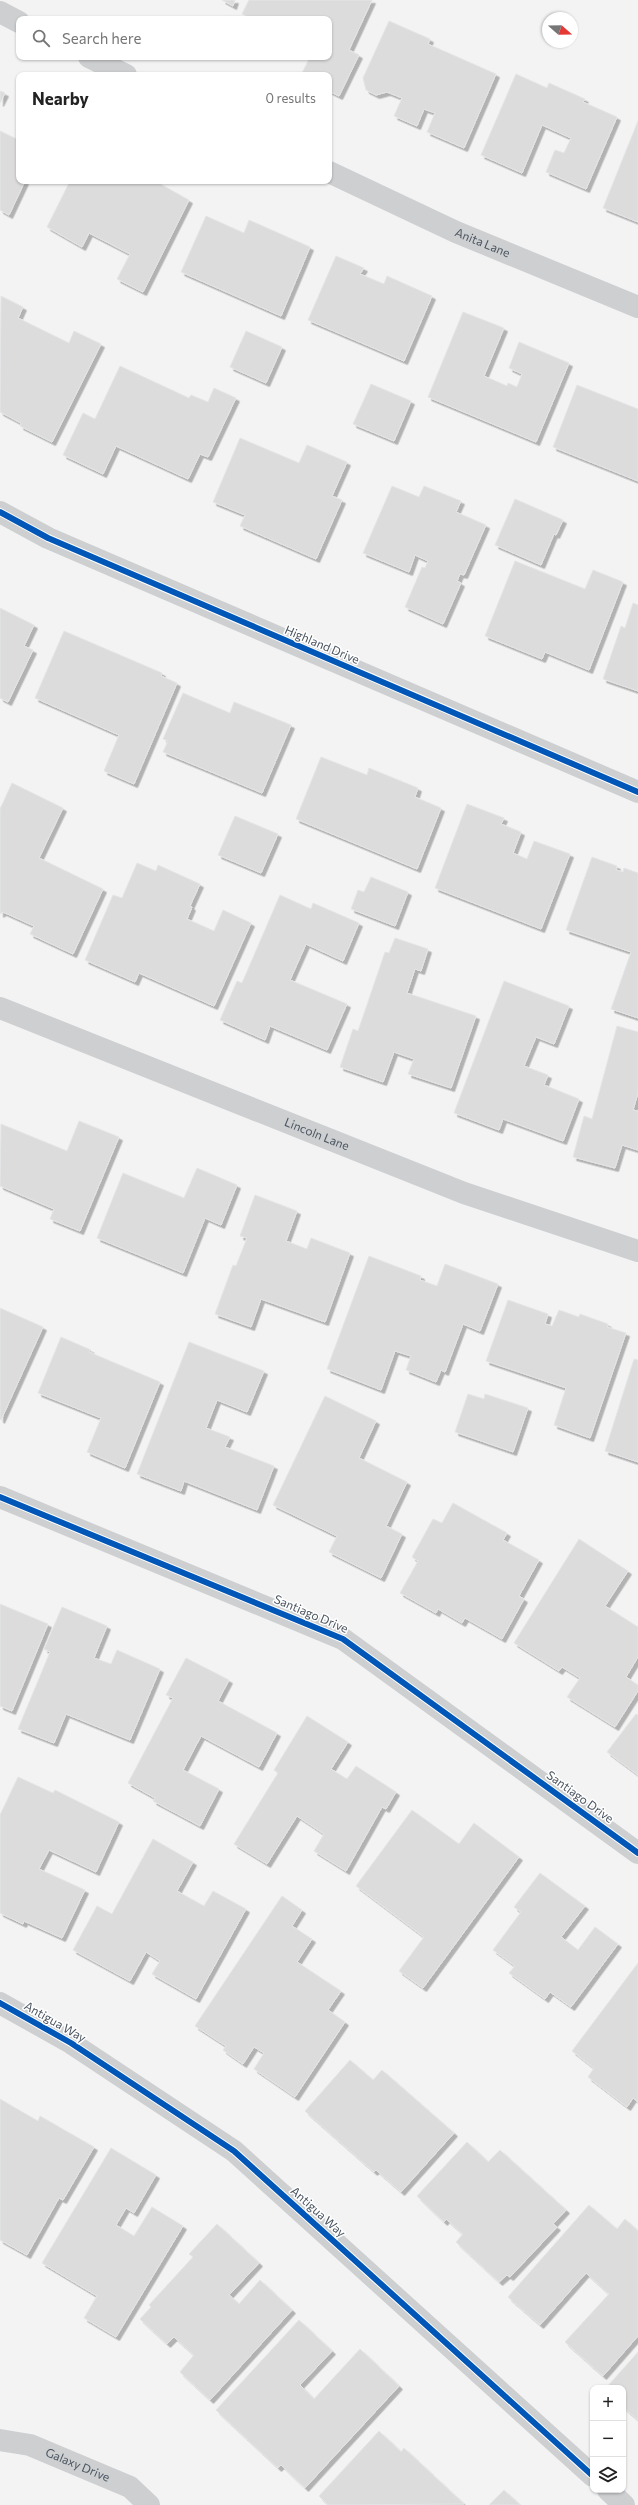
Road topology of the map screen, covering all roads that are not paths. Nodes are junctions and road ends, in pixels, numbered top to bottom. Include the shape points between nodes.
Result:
1 (0, 12) edge
2 (16, 20) edge
3 (95, 60) edge
4 (120, 72) edge
5 (332, 173) edge
6 (638, 307) edge
7 (0, 512) edge
8 (638, 792) edge
9 (0, 1008) edge
10 (638, 1251) edge
11 (0, 1497) edge
12 (638, 1853) edge
13 (0, 2003) edge
14 (0, 2440) edge
15 (590, 2473) edge
16 (611, 2493) edge
17 (149, 2505) edge
18 (624, 2505) edge

1 - 2 street
3 - 4 street
5 - 6 street, Anita Lane via 456,232
7 - 8 street, Highland Drive via 48,538
9 - 10 street, Lincoln Lane via 464,1193
11 - 12 street, Santiago Drive via 343,1639
13 - 15 street, Antigua Way via 71,2042 234,2151
14 - 17 street, Galaxy Drive via 30,2445 130,2488
16 - 18 street

